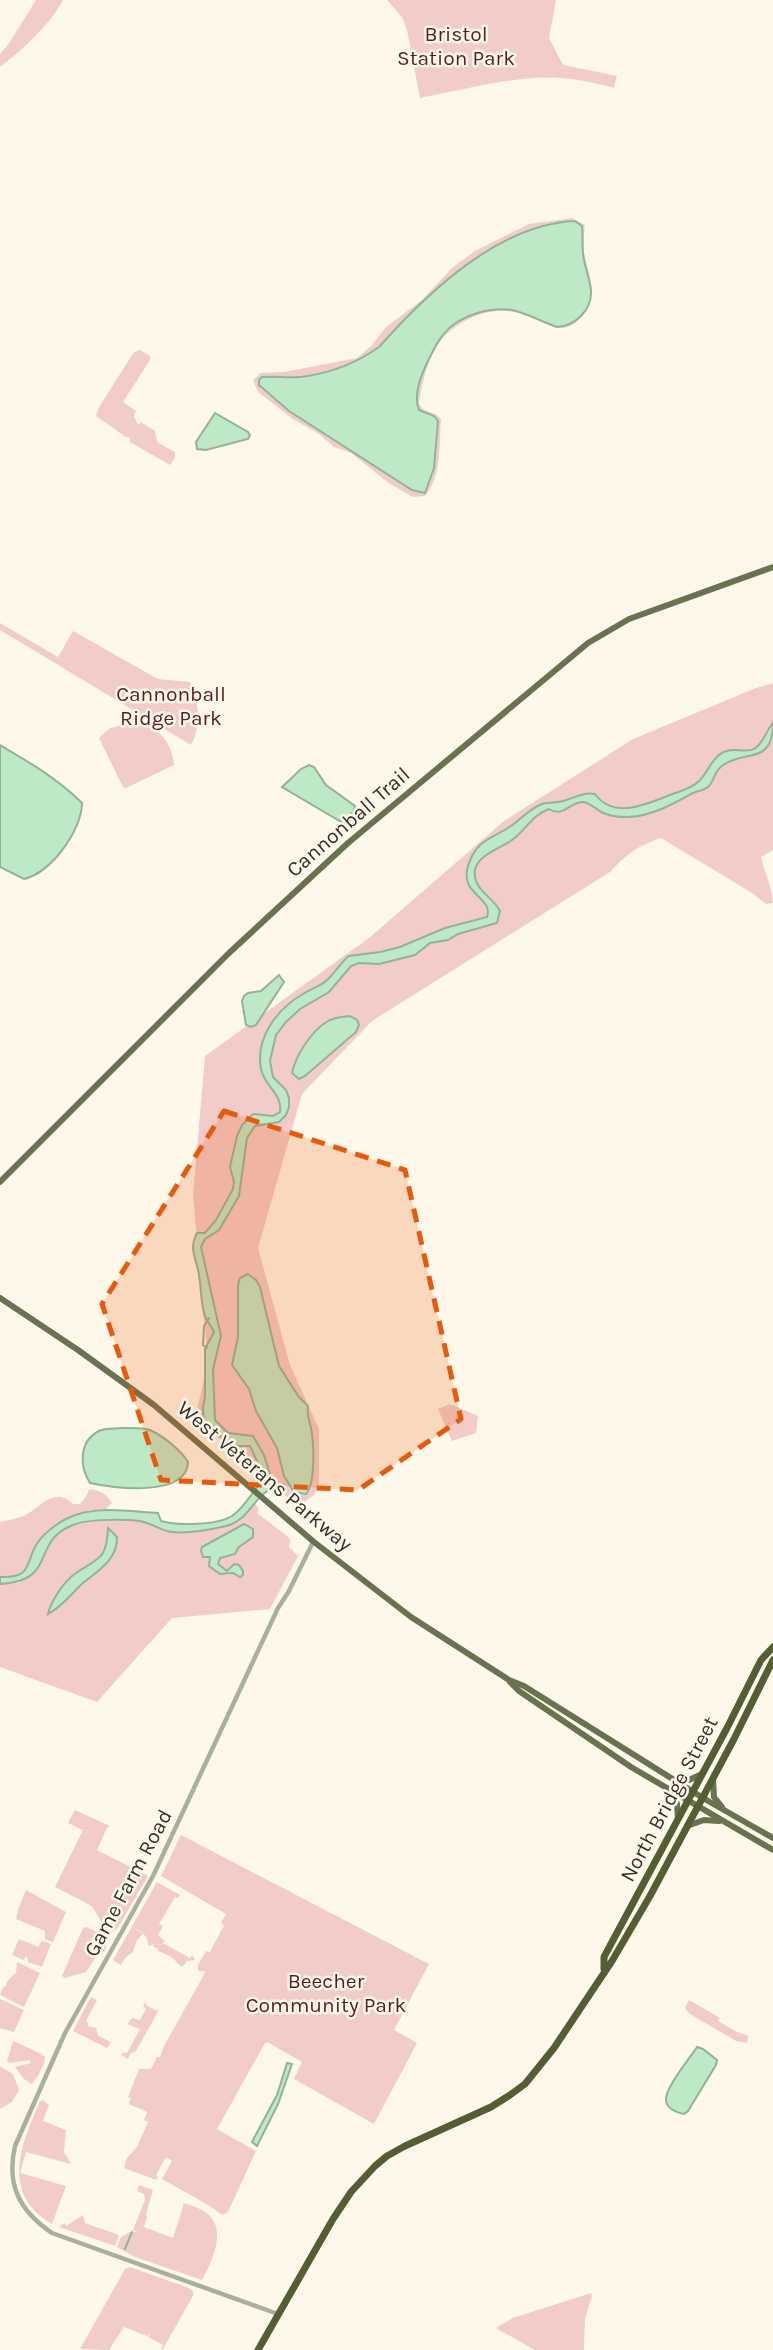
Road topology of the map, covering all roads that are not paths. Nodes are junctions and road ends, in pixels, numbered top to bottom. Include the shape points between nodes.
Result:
1 (773, 567) edge
2 (0, 1182) edge
3 (0, 1298) edge
4 (314, 1542) junction
5 (773, 1648) edge
6 (773, 1660) edge
7 (509, 1680) junction
8 (704, 1773) junction
9 (672, 1779) junction
10 (713, 1779) junction
11 (671, 1791) junction
12 (693, 1792) junction
13 (703, 1798) junction
14 (688, 1801) junction
15 (698, 1807) junction
16 (725, 1811) junction
17 (678, 1821) junction
18 (722, 1821) junction
19 (687, 1826) junction
20 (773, 1838) edge
21 (773, 1850) edge
22 (604, 1969) junction
23 (278, 2314) junction
24 (258, 2350) edge

1 - 2 main road, Cannonball Trail via 629,619 589,643 348,843 229,953
3 - 4 main road, West Veterans Parkway via 154,1405
4 - 7 main road, West Veterans Parkway via 412,1618
4 - 23 street, Game Farm Road via 278,1608 153,1876 53,2056 12,2160 16,2192 31,2216 52,2232
5 - 8 highway, North Bridge Street via 761,1660
6 - 10 highway, North Bridge Street
7 - 9 main road, West Veterans Parkway
7 - 11 main road, West Veterans Parkway
8 - 9 main road via 690,1780
8 - 12 highway, North Bridge Street
9 - 12 main road, West Veterans Parkway
10 - 13 highway, North Bridge Street
10 - 16 main road via 714,1797
11 - 14 main road, West Veterans Parkway
11 - 17 main road
12 - 13 main road, West Veterans Parkway
12 - 14 highway, North Bridge Street
13 - 15 highway, North Bridge Street
13 - 16 main road, West Veterans Parkway
14 - 15 main road, West Veterans Parkway
14 - 17 highway, North Bridge Street
15 - 18 main road, West Veterans Parkway
15 - 19 highway, North Bridge Street
16 - 20 main road, West Veterans Parkway
17 - 22 highway, North Bridge Street via 604,1957
18 - 19 main road via 704,1820
18 - 21 main road, West Veterans Parkway
19 - 22 highway, North Bridge Street
22 - 23 highway, North Bridge Street via 554,2048 525,2084 491,2107 405,2146 375,2166 333,2219
23 - 24 highway, North Bridge Street

